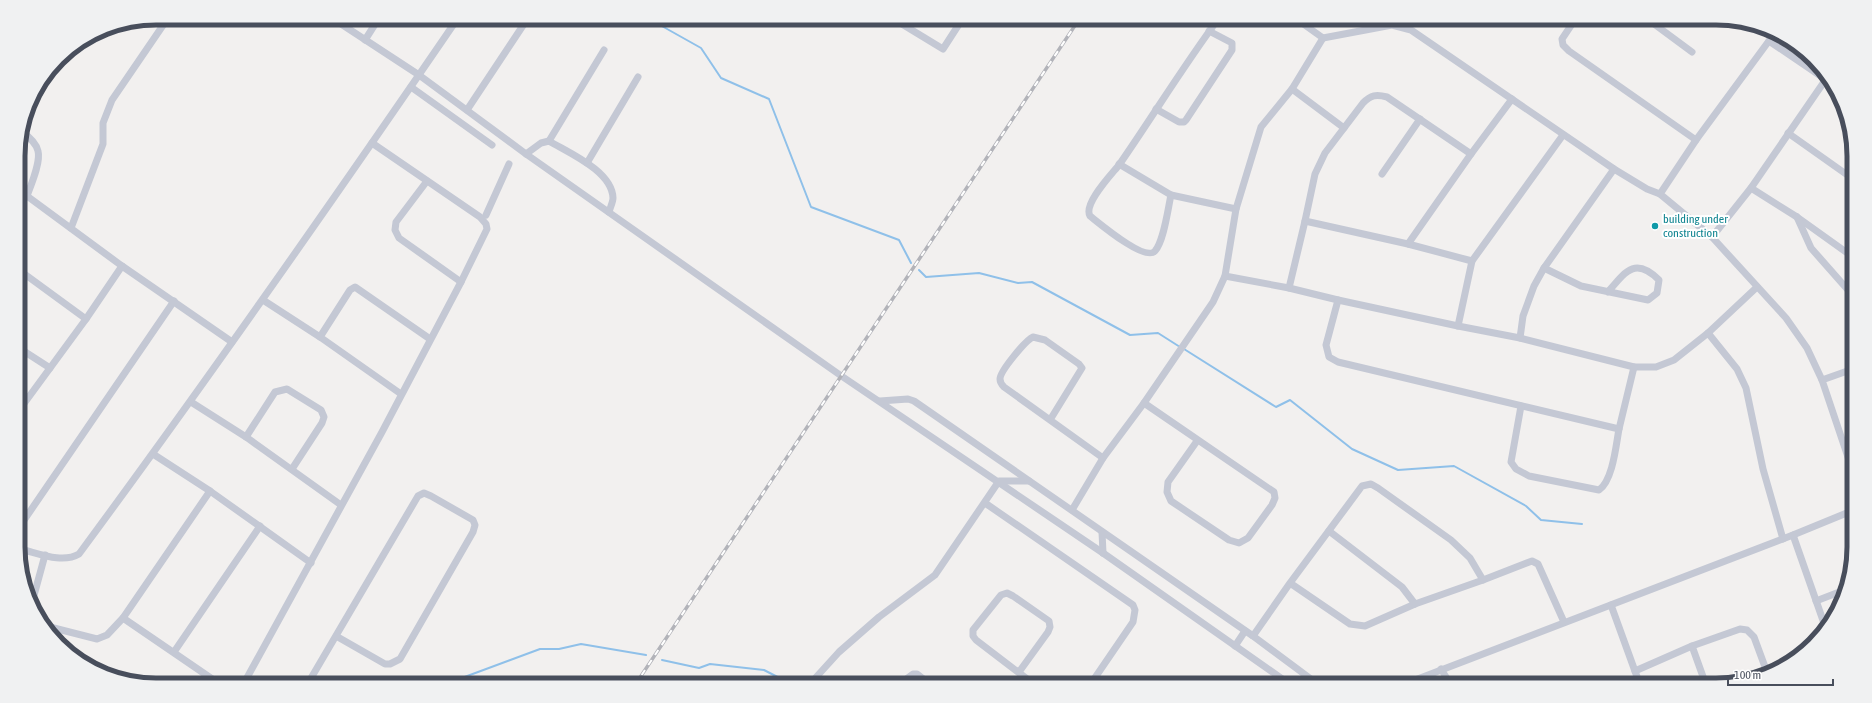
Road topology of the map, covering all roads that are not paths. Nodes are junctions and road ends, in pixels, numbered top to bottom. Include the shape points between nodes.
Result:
1 (163, 25) edge
2 (342, 25) edge
3 (373, 25) edge
4 (453, 25) edge
5 (523, 25) edge
6 (904, 25) edge
7 (958, 25) edge
8 (1214, 25) edge
9 (1305, 25) edge
10 (1571, 25) edge
11 (1655, 25) edge
12 (1209, 31) junction
13 (1772, 37) edge
14 (1323, 38) junction
15 (365, 40) junction
16 (1769, 41) junction
17 (604, 50) dead end
18 (1692, 52) dead end
19 (1818, 74) edge
20 (419, 76) junction
21 (638, 76) dead end
22 (1826, 85) edge
23 (411, 87) junction
24 (1292, 89) junction
25 (1512, 99) junction
26 (1156, 109) junction
27 (468, 110) junction
28 (1420, 119) junction
29 (1344, 128) junction
30 (1788, 133) junction
31 (1563, 135) junction
32 (27, 136) edge
33 (1696, 140) junction
34 (549, 141) junction
35 (372, 142) junction
36 (492, 145) dead end
37 (526, 154) junction
38 (1471, 154) junction
39 (586, 163) junction
40 (509, 164) dead end
41 (1119, 164) junction
42 (1614, 169) junction
43 (1382, 174) dead end
44 (1847, 175) edge
45 (427, 181) junction
46 (1751, 188) junction
47 (1660, 194) junction
48 (1171, 195) junction
49 (27, 196) joint
50 (1236, 209) junction
51 (609, 212) junction
52 (486, 215) dead end
53 (1796, 217) junction
54 (1306, 221) junction
55 (71, 228) junction
56 (1712, 237) junction
57 (1408, 244) junction
58 (1847, 253) edge
59 (1472, 261) junction
60 (122, 266) junction
61 (1544, 268) junction
62 (25, 274) edge
63 (1225, 276) junction
64 (461, 282) junction
65 (1757, 287) junction
66 (1289, 288) junction
67 (1847, 289) edge
68 (1608, 292) junction
69 (263, 300) junction
70 (1338, 300) junction
71 (174, 301) junction
72 (86, 319) junction
73 (1458, 326) junction
74 (1708, 333) junction
75 (320, 337) junction
76 (1520, 338) junction
77 (430, 339) junction
78 (232, 342) junction
79 (25, 352) edge
80 (1634, 367) junction
81 (50, 368) junction
82 (1847, 371) edge
83 (1822, 380) junction
84 (401, 394) junction
85 (880, 401) junction
86 (25, 402) edge
87 (191, 402) junction
88 (1144, 404) junction
89 (1521, 406) junction
90 (1050, 420) junction
91 (1619, 429) junction
92 (246, 437) junction
93 (1197, 441) junction
94 (153, 454) junction
95 (1847, 454) edge
96 (1103, 458) junction
97 (292, 469) junction
98 (999, 481) junction
99 (1029, 481) junction
100 (210, 491) junction
101 (985, 503) junction
102 (341, 505) junction
103 (1072, 510) junction
104 (1847, 513) edge
105 (25, 519) edge
106 (260, 526) junction
107 (1329, 531) junction
108 (1102, 532) junction
109 (1793, 535) junction
110 (1783, 539) junction
111 (25, 550) edge
112 (1103, 552) junction
113 (45, 555) junction
114 (311, 563) junction
115 (1483, 580) junction
116 (1290, 583) junction
117 (1839, 592) edge
118 (34, 595) edge
119 (1816, 601) junction
120 (1415, 604) junction
121 (1611, 605) junction
122 (123, 618) junction
123 (1564, 622) junction
124 (1824, 622) edge
125 (52, 628) edge
126 (1245, 630) junction
127 (336, 636) junction
128 (1254, 636) junction
129 (1235, 646) junction
130 (1692, 646) junction
131 (174, 652) junction
132 (1765, 668) edge
133 (1441, 670) junction
134 (1635, 671) junction
135 (1019, 672) junction
136 (210, 678) edge
137 (247, 678) edge
138 (311, 678) edge
139 (815, 678) edge
140 (908, 678) edge
141 (922, 678) edge
142 (1026, 678) edge
143 (1095, 678) edge
144 (1281, 678) edge
145 (1310, 678) edge
146 (1420, 678) edge
147 (1446, 678) edge
148 (1638, 678) edge
149 (1703, 678) edge

1 - 55 street via 112,100 103,123 103,144
2 - 15 street
3 - 15 street
4 - 20 street
5 - 27 street
6 - 7 street via 943,49
8 - 12 street
9 - 14 street
10 - 33 street via 1562,39 1566,48
11 - 18 street
12 - 26 street
12 - 26 street via 1232,44 1232,50 1186,120 1180,123
13 - 16 street
14 - 24 street
14 - 25 street via 1392,25 1411,30
15 - 20 street
16 - 19 street
16 - 33 street
17 - 34 street
20 - 23 street
20 - 27 street
21 - 39 street
22 - 30 street
23 - 35 street
23 - 36 street
24 - 29 street
24 - 50 street via 1261,127
25 - 31 street
25 - 38 street
26 - 41 street
27 - 37 street
28 - 29 street via 1387,97 1370,96
28 - 38 street
28 - 43 street
29 - 54 street via 1325,153 1315,174
30 - 44 street
30 - 46 street
31 - 42 street
31 - 59 street
32 - 49 street via 38,151
33 - 47 street
34 - 37 street via 541,143
34 - 39 street
35 - 45 street
35 - 69 street
37 - 51 street
38 - 57 street
39 - 51 street via 609,184 613,199
40 - 52 street
41 - 48 street
41 - 48 street via 1090,202 1088,212 1136,249 1149,253 1156,250
42 - 47 street
42 - 61 street
45 - 64 street via 480,217 486,224 485,233
45 - 64 street via 396,222 396,230 399,238
46 - 53 street
46 - 56 street
47 - 56 street
48 - 50 street
49 - 55 street
50 - 63 street
51 - 85 street
53 - 58 street
53 - 67 street via 1811,248
54 - 57 street
54 - 66 street
55 - 60 street
56 - 65 street
57 - 59 street
59 - 73 street
60 - 71 street
60 - 72 street
61 - 68 street via 1581,286
61 - 76 street via 1523,316
62 - 72 street
63 - 66 street
63 - 88 street via 1213,302
64 - 77 street
65 - 74 street
65 - 83 street via 1786,318 1806,348
66 - 70 street
68 - 68 street via 1648,300 1657,294 1659,280 1650,271 1638,267 1626,271
69 - 75 street
69 - 78 street
70 - 73 street
70 - 89 street via 1326,345 1329,357 1338,362
71 - 78 street
71 - 105 street
72 - 81 street
73 - 76 street
74 - 80 street via 1674,360 1656,367
74 - 110 street via 1737,369 1746,388 1763,469
75 - 77 street via 350,290 355,287
75 - 84 street
76 - 80 street
77 - 84 street
78 - 87 street
79 - 81 street
80 - 91 street
81 - 86 street
82 - 83 street
83 - 95 street
84 - 102 street
85 - 98 street
85 - 99 street via 908,398 914,401
87 - 92 street
87 - 94 street
88 - 93 street
88 - 96 street
89 - 91 street
89 - 91 street via 1511,462 1516,469 1530,476 1599,490 1605,486 1615,454
90 - 90 street via 1004,388 1000,380 1002,373 1025,343 1033,337 1045,340 1082,368
90 - 96 street
92 - 97 street
92 - 97 street via 275,392 287,389 321,410 324,417 322,423
93 - 93 street via 1274,492 1272,505 1248,538 1240,543 1229,540 1170,501 1167,492 1168,482
94 - 100 street
94 - 113 street via 79,554 64,559
96 - 103 street
97 - 102 street
98 - 99 street
98 - 101 street
98 - 112 street
99 - 103 street
100 - 106 street
100 - 122 street
101 - 139 street via 935,575 879,617 839,652
101 - 143 street via 1133,605 1133,622
102 - 114 street
103 - 108 street
104 - 109 street
106 - 114 street
106 - 131 street
107 - 115 street via 1362,486 1371,484 1451,540 1470,558
107 - 116 street
107 - 120 street via 1402,587
108 - 112 street
108 - 126 street
109 - 110 street
109 - 119 street
110 - 121 street
111 - 113 street
112 - 129 street
113 - 118 street
114 - 137 street
115 - 120 street
115 - 123 street via 1532,561 1538,564
116 - 120 street via 1350,624 1358,626 1365,626
116 - 128 street
117 - 119 street
119 - 124 street
121 - 123 street
121 - 134 street
122 - 125 street via 108,635 97,639
122 - 131 street
123 - 133 street
126 - 128 street
126 - 129 street
127 - 127 street via 418,496 431,496 473,520 473,532 400,659 385,664
127 - 138 street
128 - 145 street
129 - 144 street
130 - 132 street via 1740,629 1747,630 1754,637
130 - 134 street
130 - 149 street
131 - 136 street
133 - 146 street
133 - 147 street
134 - 148 street
135 - 135 street via 973,636 973,630 991,607 1001,595 1007,593 1049,621 1050,627
135 - 142 street
140 - 141 street via 913,674

